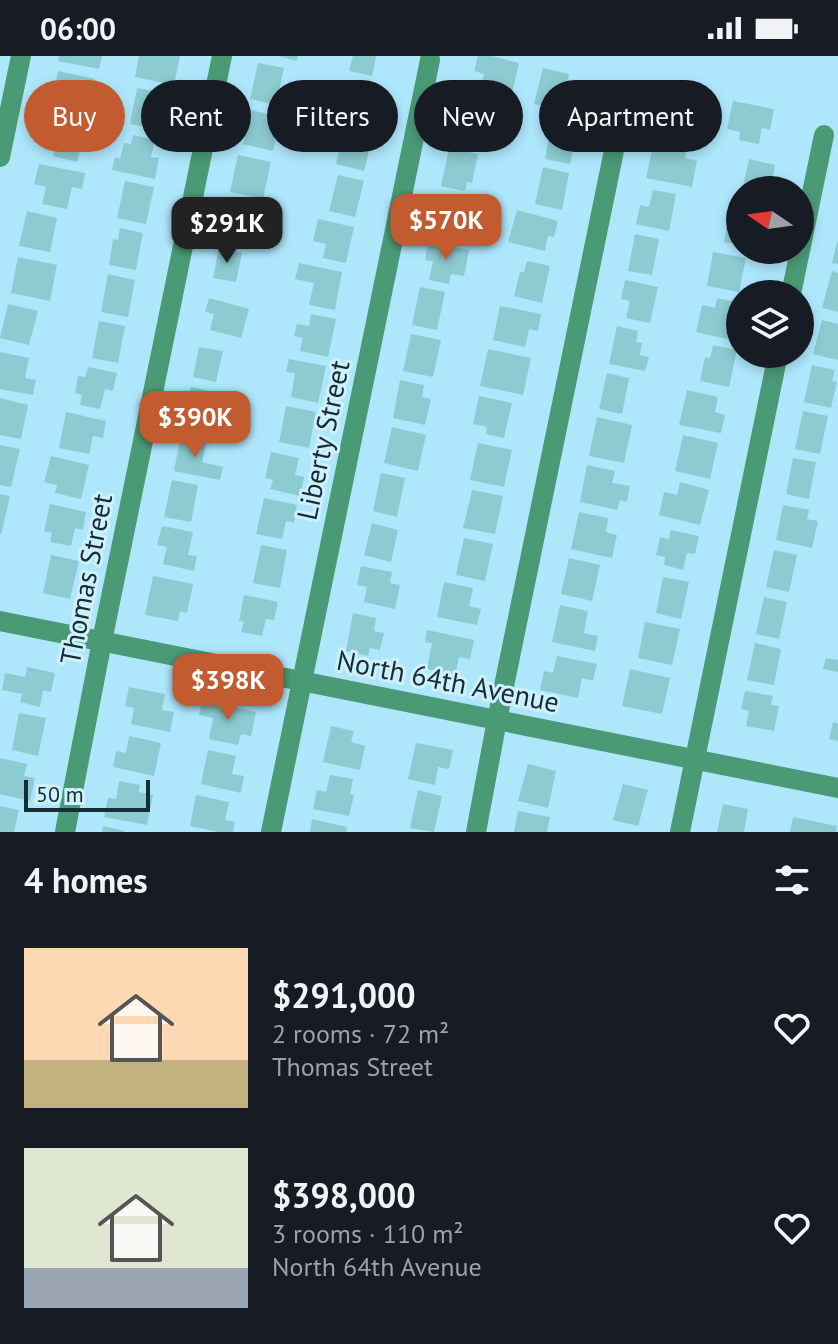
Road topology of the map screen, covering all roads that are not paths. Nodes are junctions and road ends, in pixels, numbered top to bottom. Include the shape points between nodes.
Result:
1 (21, 56) edge
2 (222, 56) edge
3 (430, 60) dead end
4 (824, 135) dead end
5 (614, 152) edge
6 (0, 157) edge
7 (794, 280) edge
8 (775, 368) edge
9 (0, 621) edge
10 (102, 641) junction
11 (301, 681) junction
12 (497, 720) junction
13 (694, 759) junction
14 (838, 788) edge
15 (65, 832) edge
16 (271, 832) edge
17 (476, 832) edge
18 (680, 832) edge

1 - 6 street
2 - 10 street, Thomas Street
3 - 11 street, Liberty Street
4 - 7 street
5 - 12 street
8 - 13 street
9 - 10 street, North 64th Avenue
10 - 11 street, North 64th Avenue
10 - 15 street, Thomas Street
11 - 12 street, North 64th Avenue
11 - 16 street, Liberty Street
12 - 13 street, North 64th Avenue
12 - 17 street
13 - 14 street, North 64th Avenue
13 - 18 street

